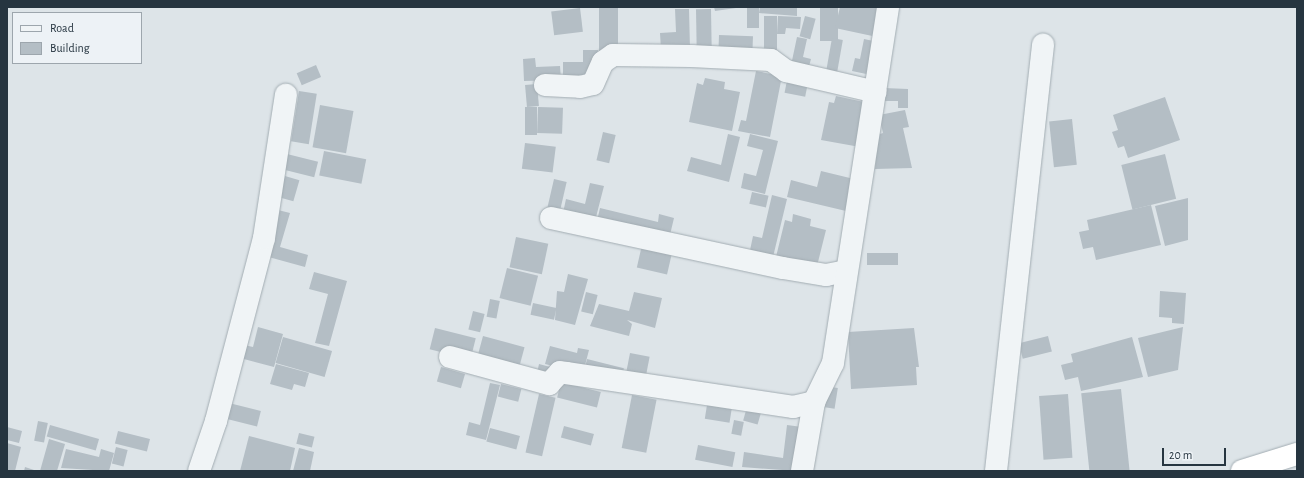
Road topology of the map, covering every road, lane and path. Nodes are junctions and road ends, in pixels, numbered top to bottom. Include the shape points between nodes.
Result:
1 (888, 7) edge
2 (1043, 45) dead end
3 (545, 85) dead end
4 (876, 92) junction
5 (286, 95) dead end
6 (551, 218) dead end
7 (847, 271) junction
8 (450, 358) dead end
9 (814, 402) junction
10 (1297, 454) edge
11 (199, 471) edge
12 (802, 471) edge
13 (996, 471) edge
14 (1242, 471) edge

1 - 4 street
2 - 13 street
3 - 4 street via 580,87 593,84 603,62 613,55 691,56 771,60 786,71
4 - 7 street
5 - 11 street via 264,238
6 - 7 street via 790,269 826,275
7 - 9 street via 833,363
8 - 9 street via 549,384 560,372 793,407
9 - 12 street
10 - 14 highway

